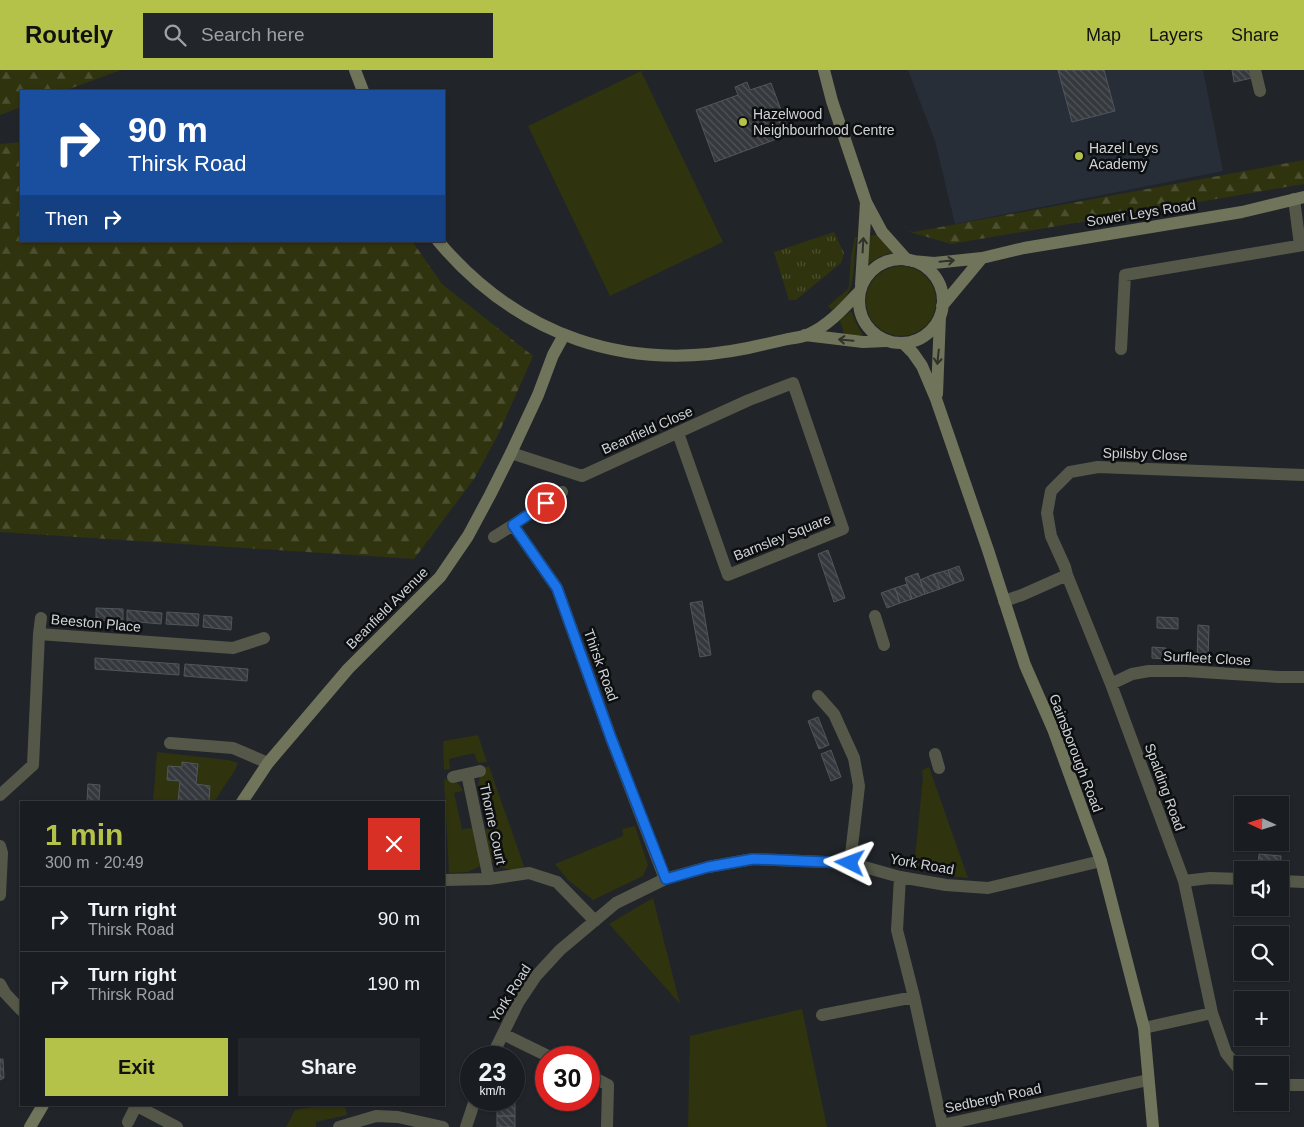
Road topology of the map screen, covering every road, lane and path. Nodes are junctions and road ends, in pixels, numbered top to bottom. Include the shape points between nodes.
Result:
1 (355, 70) edge
2 (824, 70) edge
3 (1255, 70) edge
4 (363, 90) edge
5 (1260, 92) dead end
6 (1299, 198) edge
7 (866, 202) junction
8 (439, 242) edge
9 (1302, 245) edge
10 (982, 258) junction
11 (910, 260) junction
12 (860, 289) junction
13 (941, 311) junction
14 (564, 335) junction
15 (806, 335) junction
16 (886, 341) junction
17 (903, 343) junction
18 (1121, 349) dead end
19 (793, 383) joint
20 (936, 399) junction
21 (678, 433) junction
22 (511, 453) junction
23 (1304, 474) edge
24 (562, 492) dead end
25 (513, 525) junction
26 (494, 537) dead end
27 (1067, 575) junction
28 (1004, 601) junction
29 (875, 616) dead end
30 (41, 618) dead end
31 (40, 634) junction
32 (264, 638) dead end
33 (884, 645) dead end
34 (1304, 677) edge
35 (1111, 684) junction
36 (818, 696) dead end
37 (170, 743) dead end
38 (935, 754) dead end
39 (268, 764) junction
40 (939, 768) dead end
41 (480, 771) dead end
42 (467, 774) junction
43 (453, 777) dead end
44 (0, 795) edge
45 (243, 801) edge
46 (0, 846) edge
47 (1101, 861) junction
48 (850, 863) junction
49 (900, 877) junction
50 (490, 879) junction
51 (666, 879) junction
52 (1234, 879) edge
53 (445, 880) edge
54 (1184, 881) junction
55 (1289, 881) edge
56 (1304, 882) edge
57 (0, 895) edge
58 (594, 921) junction
59 (0, 984) edge
60 (914, 997) junction
61 (20, 1009) edge
62 (822, 1014) dead end
63 (1212, 1014) junction
64 (1144, 1028) junction
65 (502, 1034) junction
66 (496, 1046) edge
67 (535, 1050) edge
68 (1234, 1063) edge
69 (1148, 1080) junction
70 (600, 1081) edge
71 (1289, 1084) edge
72 (1304, 1085) edge
73 (42, 1106) edge
74 (135, 1106) edge
75 (137, 1106) edge
76 (471, 1111) edge
77 (128, 1122) dead end
78 (937, 1126) edge
79 (30, 1127) edge
80 (177, 1127) edge
81 (338, 1127) edge
82 (443, 1127) edge
83 (466, 1127) edge
84 (607, 1127) edge
85 (1153, 1127) edge

1 - 4 street
2 - 7 street
3 - 5 street
6 - 9 street
6 - 10 street, Sower Leys Road via 1242,212 1035,246
7 - 11 street via 882,232
12 -> 7 street
8 - 14 street via 497,298
9 - 18 street via 1125,275
11 -> 10 street, Sower Leys Road via 934,263
10 - 13 street
11 - 12 street via 893,260 879,265 868,274
11 - 13 street via 924,266 940,286
12 - 15 street via 822,327
12 - 16 street via 858,304 861,316 875,335
13 - 17 street via 930,332
13 -> 20 street, Gainsborough Road
14 - 15 street via 594,346 629,353 672,356 726,352
14 - 22 street, Beanfield Avenue
16 -> 15 street via 863,342
16 - 17 street
17 - 20 street, Gainsborough Road via 922,366
19 - 21 street, Beanfield Close
19 - 21 street, Barnsley Square via 843,529 728,575
20 - 28 street, Gainsborough Road
21 - 22 street, Beanfield Close via 582,476
22 - 39 street, Beanfield Avenue via 468,536 440,577 348,669
23 - 27 street, Spilsby Close via 1098,467 1070,472 1051,491 1047,513 1051,536
24 - 25 street
25 - 26 street
25 - 51 street, Thirsk Road via 557,588
27 - 28 street
27 - 35 street, Spalding Road
28 - 47 street, Gainsborough Road via 1025,665 1053,730
29 - 33 street
30 - 31 street
31 - 32 street, Beeston Place via 233,648
31 - 44 street, Beeston Place via 33,765
34 - 35 street, Surfleet Close via 1149,671 1132,674
35 - 54 street, Spalding Road
36 - 48 street via 834,714 854,758 859,786
37 - 39 street via 233,748
38 - 40 street
39 - 45 street, Beanfield Avenue
41 - 42 street
42 - 43 street
42 - 50 street, Thorne Court
46 - 57 street
47 - 49 street, York Road via 988,888
47 - 64 street, Gainsborough Road
48 - 49 street, York Road
48 - 51 street, York Road via 753,859
49 - 60 street, Sedbergh Road via 897,930
50 - 53 street
50 - 58 street via 529,873 557,882
51 - 58 street, York Road via 616,903
52 - 54 street
54 - 63 street, Spalding Road
55 - 56 street
58 - 65 street, York Road via 536,976
59 - 61 street
60 - 62 street
60 - 78 street, Sedbergh Road
63 - 64 street
63 - 68 street, Spalding Road via 1226,1053
64 - 69 street, Gainsborough Road
65 - 66 street, York Road
65 - 67 street
69 - 78 street, Sedbergh Road
69 - 85 street, Gainsborough Road
70 - 84 street via 608,1085
71 - 72 street
73 - 79 street
74 - 77 street
75 - 80 street
76 - 83 street
81 - 82 street via 376,1116

